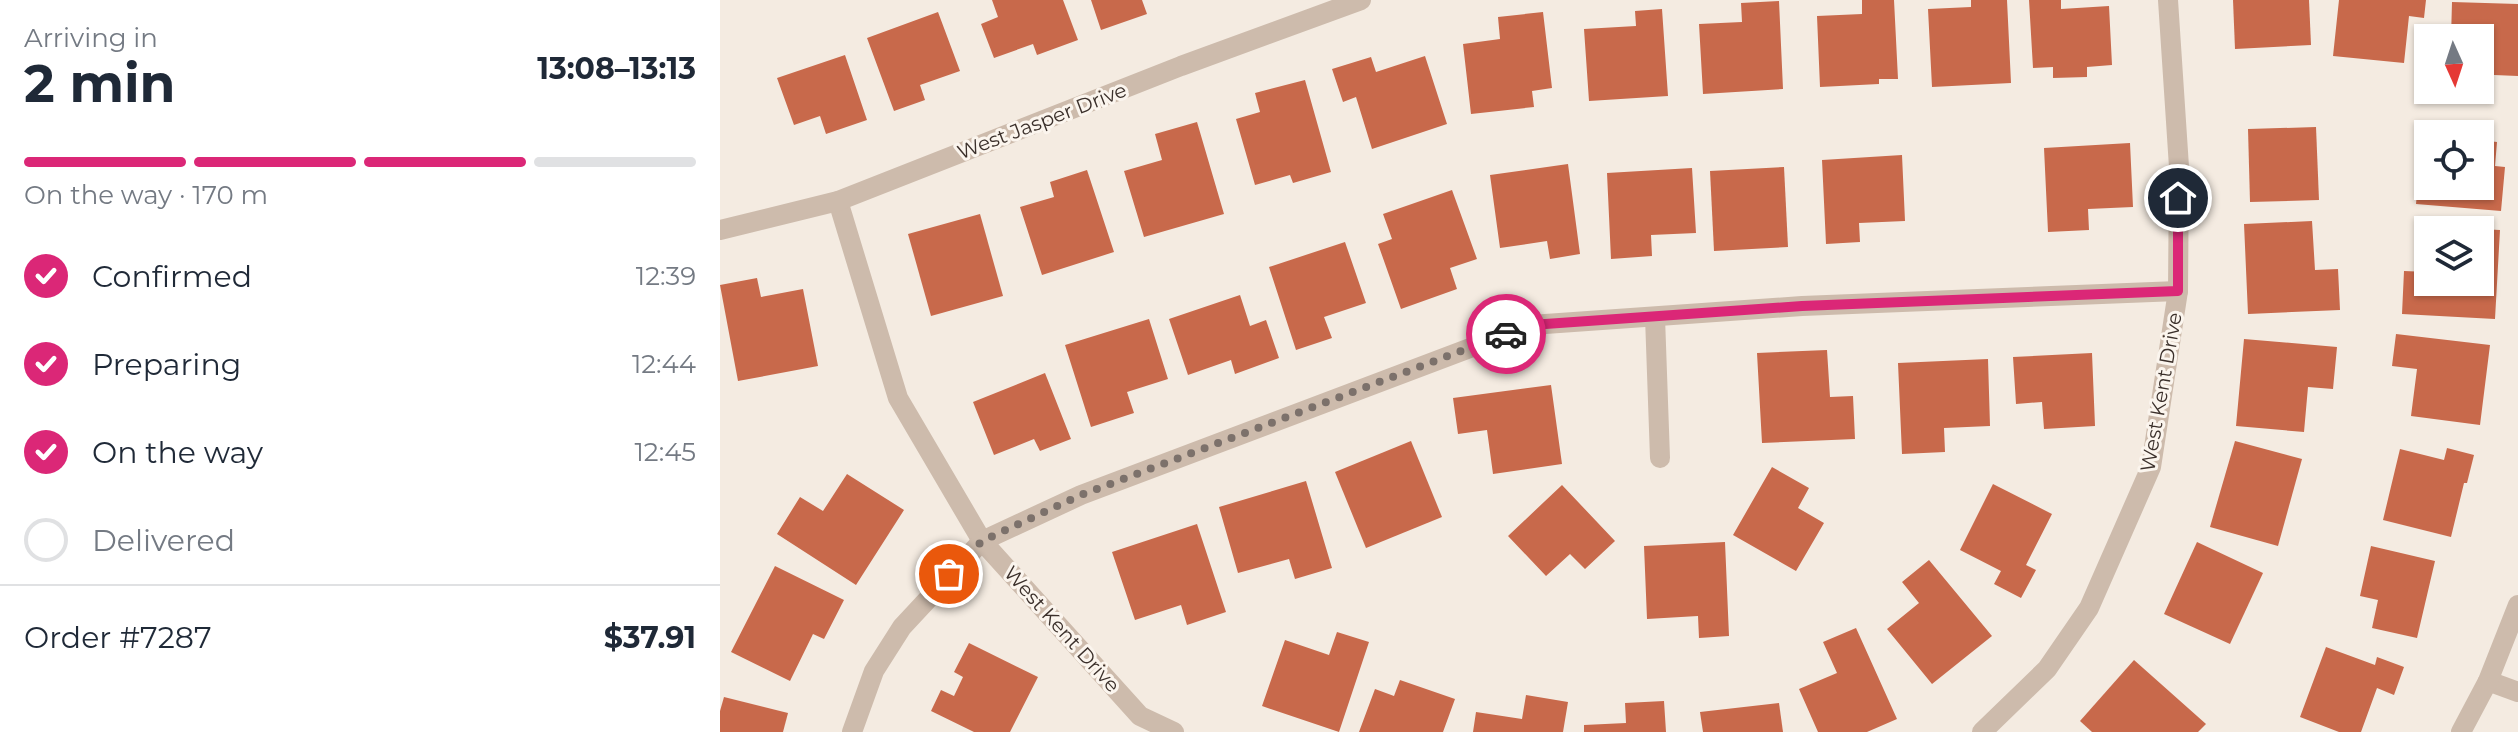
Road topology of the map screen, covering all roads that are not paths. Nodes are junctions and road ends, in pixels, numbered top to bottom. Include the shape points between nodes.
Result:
1 (1361, 0) edge
2 (2168, 0) edge
3 (838, 201) junction
4 (720, 230) edge
5 (2178, 291) junction
6 (1655, 317) junction
7 (1660, 458) dead end
8 (982, 541) junction
9 (2518, 605) edge
10 (2488, 681) junction
11 (2518, 692) edge
12 (852, 732) edge
13 (1174, 732) edge
14 (1982, 732) edge
15 (2461, 732) edge

1 - 3 street, West Jasper Drive
2 - 5 street, West Kent Drive via 2179,167
3 - 4 street, West Jasper Drive
3 - 8 street, West Kent Drive via 898,398
5 - 6 street
5 - 14 street, West Kent Drive via 2151,467 2102,580 2047,669
6 - 7 street
6 - 8 street via 1531,325 1081,495
8 - 12 street via 902,627 874,671
8 - 13 street, West Kent Drive via 1140,716
9 - 10 street
10 - 11 street
10 - 15 street

